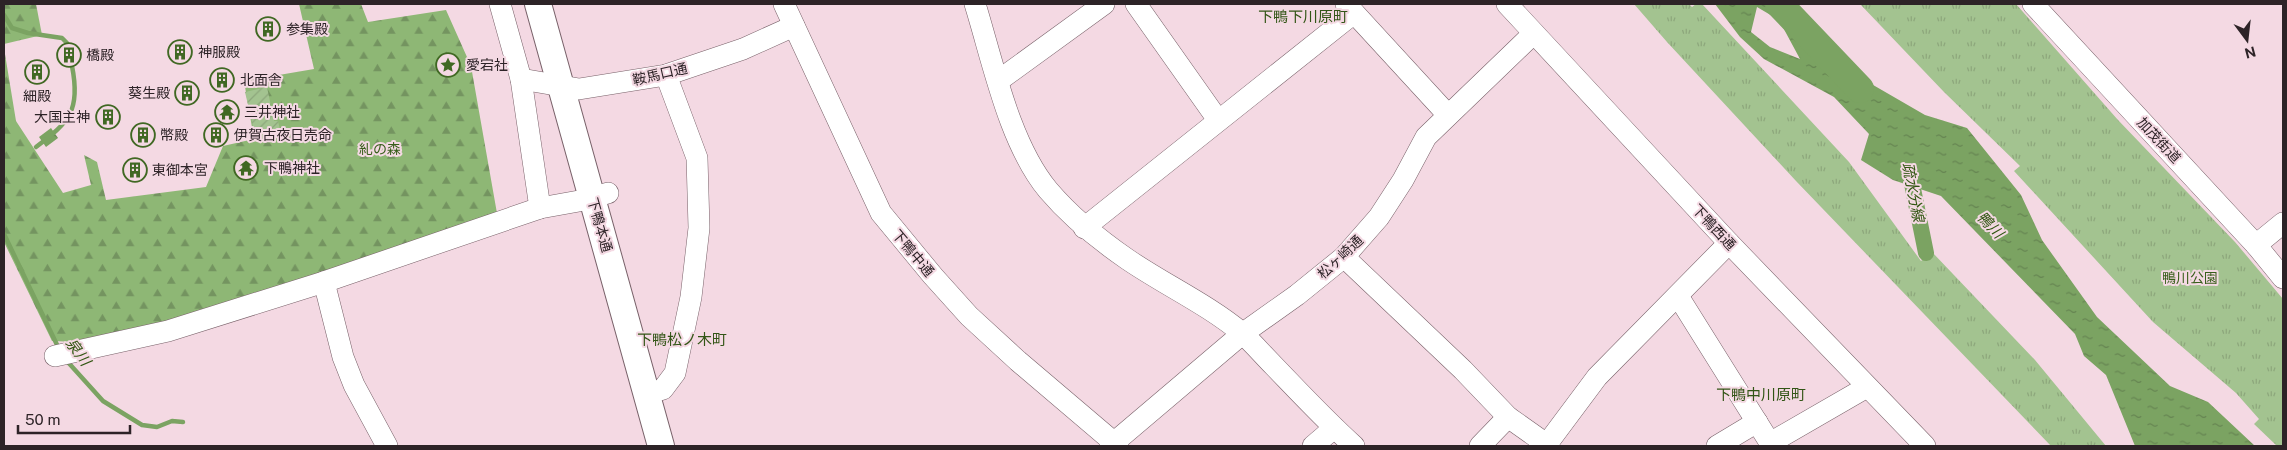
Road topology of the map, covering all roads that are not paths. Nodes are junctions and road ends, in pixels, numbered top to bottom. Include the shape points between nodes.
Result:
1 (500, 4) edge
2 (538, 4) edge
3 (555, 4) edge
4 (975, 4) edge
5 (1104, 4) edge
6 (1136, 4) edge
7 (1507, 4) edge
8 (2033, 4) edge
9 (1350, 8) edge
10 (790, 10) edge
11 (1533, 34) junction
12 (666, 75) junction
13 (521, 79) junction
14 (998, 81) junction
15 (570, 87) junction
16 (1448, 115) junction
17 (1218, 120) junction
18 (600, 195) junction
19 (540, 208) junction
20 (2283, 223) edge
21 (1084, 228) junction
22 (1729, 244) junction
23 (2256, 245) junction
24 (1344, 257) junction
25 (2283, 278) edge
26 (324, 282) junction
27 (1678, 296) junction
28 (1242, 334) junction
29 (62, 355) dead end
30 (1867, 387) junction
31 (655, 392) junction
32 (1508, 417) junction
33 (1757, 422) junction
34 (1334, 428) junction
35 (1114, 445) edge
36 (1548, 445) edge
37 (386, 446) edge
38 (661, 446) edge
39 (678, 446) edge
40 (1313, 446) edge
41 (1354, 446) edge
42 (1480, 446) edge
43 (1717, 446) edge
44 (1925, 446) edge

1 - 13 street
2 - 15 main road, 下鴨本通
3 - 15 main road, 下鴨本通
4 - 14 street
5 - 14 street
6 - 17 street
7 - 11 street, 下鴨西通
8 - 23 street, 加茂街道
9 - 16 street
9 - 17 street
10 - 12 street, 鞍馬口通 via 743,49
10 - 35 street, 下鴨中通 via 884,217 969,316
11 - 16 street, 松ヶ崎通
11 - 22 street, 下鴨西通
12 - 15 street, 鞍馬口通
12 - 31 street via 697,158 699,228 691,298 675,373
13 - 15 street, 鞍馬口通
13 - 19 street
14 - 21 street via 1017,136 1037,174
15 - 18 main road, 下鴨本通
16 - 24 street, 松ヶ崎通 via 1426,137 1379,217
17 - 21 street
18 - 19 street
18 - 31 main road, 下鴨本通
19 - 26 street
20 - 23 street
21 - 28 street
22 - 27 street
22 - 30 street, 下鴨西通
23 - 25 street, 加茂街道
24 - 28 street, 松ヶ崎通
24 - 32 street via 1464,370
26 - 29 street via 168,331
26 - 37 street via 343,357
27 - 33 street
27 - 36 street via 1597,377
28 - 34 street
28 - 35 street, 松ヶ崎通
30 - 33 street via 1770,443
30 - 44 street, 下鴨西通
31 - 38 main road, 下鴨本通
31 - 39 main road, 下鴨本通
32 - 36 street
32 - 42 street
33 - 43 street
34 - 40 street
34 - 41 street

